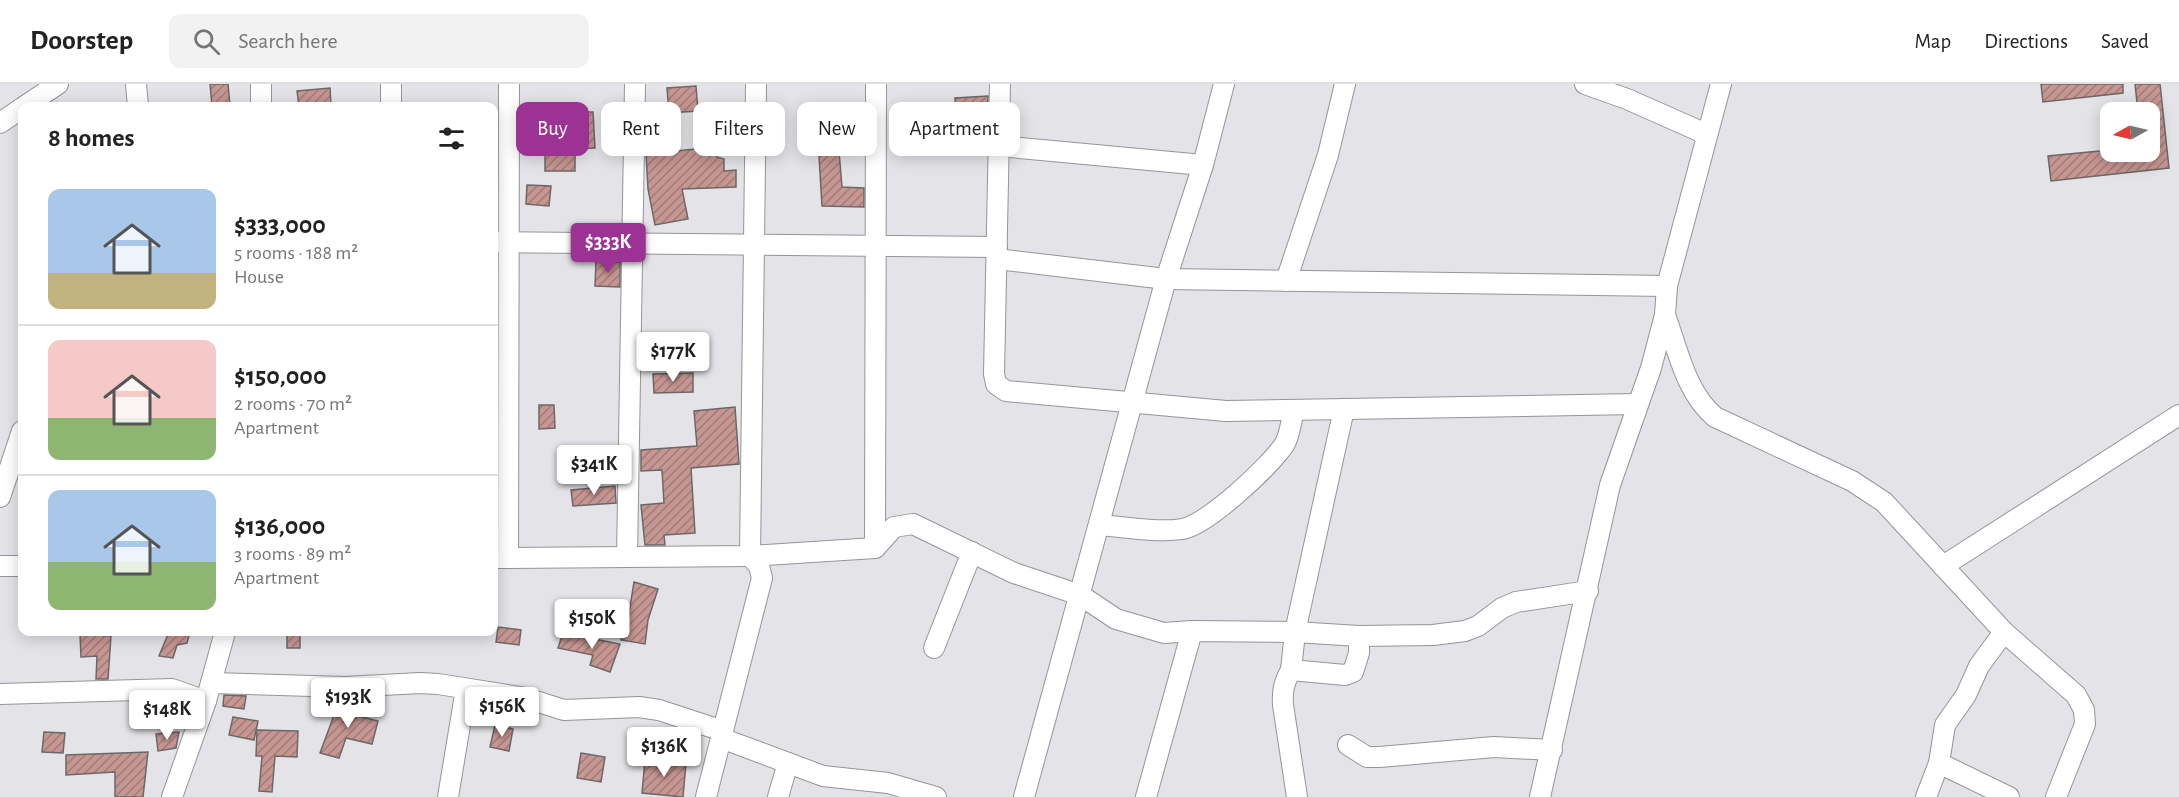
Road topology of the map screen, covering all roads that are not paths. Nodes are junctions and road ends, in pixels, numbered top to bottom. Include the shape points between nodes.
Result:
1 (58, 84) edge
2 (136, 84) edge
3 (261, 84) edge
4 (391, 84) edge
5 (509, 84) edge
6 (635, 84) edge
7 (756, 84) edge
8 (876, 84) edge
9 (1000, 84) edge
10 (1224, 84) edge
11 (1345, 84) edge
12 (1585, 84) edge
13 (1721, 84) edge
14 (31, 102) edge
15 (138, 102) edge
16 (261, 102) edge
17 (391, 102) edge
18 (1000, 102) edge
19 (18, 111) edge
20 (0, 123) edge
21 (1706, 134) junction
22 (1020, 148) edge
23 (999, 156) edge
24 (1203, 165) junction
25 (501, 242) edge
26 (633, 243) junction
27 (754, 243) junction
28 (875, 245) junction
29 (997, 253) junction
30 (1166, 279) junction
31 (1286, 281) junction
32 (1667, 286) junction
33 (1665, 315) junction
34 (1132, 402) junction
35 (1637, 405) junction
36 (1344, 409) junction
37 (1294, 410) junction
38 (2179, 415) edge
39 (18, 443) edge
40 (0, 497) edge
41 (1099, 525) junction
42 (875, 548) junction
43 (972, 552) junction
44 (750, 556) junction
45 (627, 557) junction
46 (501, 558) edge
47 (0, 566) edge
48 (18, 566) edge
49 (1943, 566) junction
50 (1588, 591) junction
51 (1080, 595) junction
52 (1192, 631) junction
53 (1295, 632) junction
54 (2004, 632) junction
55 (224, 636) edge
56 (1359, 636) junction
57 (934, 648) dead end
58 (1291, 670) junction
59 (466, 689) junction
60 (208, 692) junction
61 (0, 694) edge
62 (722, 735) junction
63 (1348, 745) dead end
64 (1552, 750) junction
65 (788, 763) junction
66 (1939, 763) junction
67 (172, 797) edge
68 (448, 797) edge
69 (706, 797) edge
70 (778, 797) edge
71 (936, 797) edge
72 (1024, 797) edge
73 (1146, 797) edge
74 (1297, 797) edge
75 (1540, 797) edge
76 (1926, 797) edge
77 (2009, 797) edge
78 (2056, 797) edge

1 - 14 street
2 - 15 street
3 - 16 street
4 - 17 street
5 - 25 street
6 - 26 street
7 - 27 street
8 - 28 street
9 - 18 street
10 - 24 street
11 - 31 street via 1328,154
12 - 21 street
13 - 21 street
19 - 20 street
21 - 32 street
22 - 24 street
23 - 29 street
24 - 30 street
25 - 26 street
25 - 46 street
26 - 27 street
26 - 45 street
27 - 28 street
27 - 44 street
28 - 29 street
28 - 42 street
29 - 30 street
29 - 34 street via 996,384 1006,391
30 - 31 street
30 - 34 street
31 - 32 street
32 - 33 street
33 - 35 street
33 - 49 street via 1703,407 1715,417 1852,481 1876,497
34 - 37 street via 1226,411
34 - 41 street
35 - 36 street
35 - 50 street via 1610,485
36 - 37 street
36 - 53 street
37 - 41 street via 1286,443 1261,471 1202,522 1182,529
38 - 49 street
39 - 40 street
41 - 51 street
42 - 43 street via 894,527 913,524
42 - 44 street
43 - 51 street via 1014,573
43 - 57 street
44 - 45 street
44 - 62 street via 759,566 762,578
45 - 46 street
47 - 48 street
49 - 54 street
50 - 56 street via 1515,602 1465,631
50 - 64 street
51 - 52 street via 1116,619 1164,633
51 - 72 street
52 - 53 street
52 - 73 street
53 - 56 street
53 - 58 street
54 - 66 street via 1945,725
54 - 78 street via 2076,695 2084,710 2084,730
55 - 60 street
56 - 58 street via 1353,672 1346,675
58 - 74 street via 1282,692
59 - 60 street via 420,683
59 - 62 street via 526,698 564,710 659,710
59 - 68 street
60 - 61 street via 172,689
60 - 67 street
62 - 65 street
62 - 69 street
63 - 64 street via 1367,757 1494,747
64 - 75 street
65 - 70 street
65 - 71 street via 823,776 888,783
66 - 76 street
66 - 77 street

